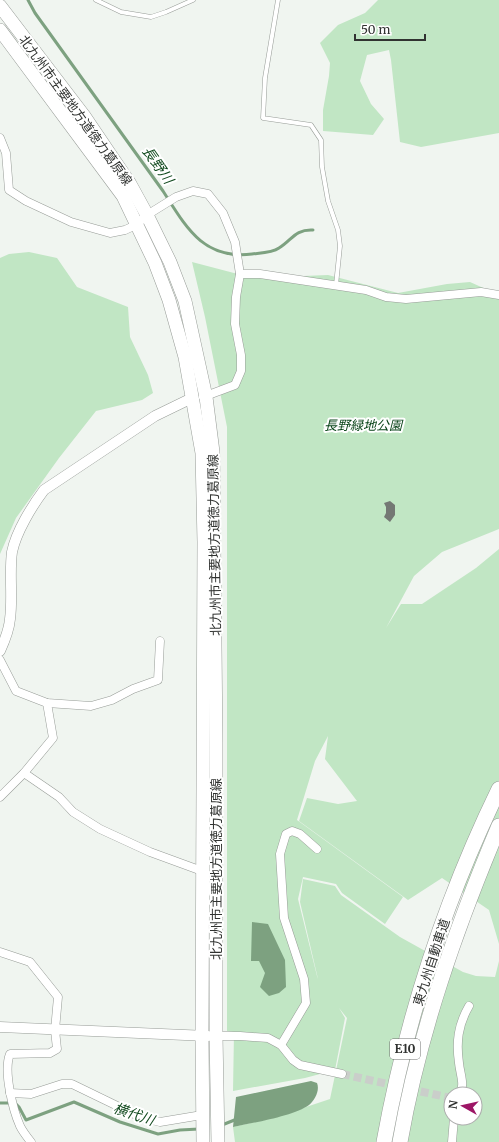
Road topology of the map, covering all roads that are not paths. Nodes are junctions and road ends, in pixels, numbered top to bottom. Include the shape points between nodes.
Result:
1 (96, 0) edge
2 (193, 0) edge
3 (278, 0) edge
4 (0, 6) edge
5 (0, 30) edge
6 (0, 138) edge
7 (147, 215) junction
8 (136, 225) junction
9 (240, 274) junction
10 (336, 286) junction
11 (499, 295) edge
12 (206, 397) junction
13 (192, 398) junction
14 (160, 641) dead end
15 (0, 651) edge
16 (0, 660) edge
17 (47, 703) junction
18 (24, 773) junction
19 (499, 789) edge
20 (0, 797) edge
21 (499, 826) edge
22 (317, 849) dead end
23 (202, 871) junction
24 (0, 952) edge
25 (469, 1006) dead end
26 (0, 1028) edge
27 (55, 1030) junction
28 (202, 1036) junction
29 (216, 1036) junction
30 (281, 1045) junction
31 (342, 1074) tunnel mouth
32 (463, 1086) edge
33 (10, 1093) junction
34 (196, 1116) dead end
35 (453, 1126) edge
36 (31, 1142) edge
37 (203, 1142) edge
38 (218, 1142) edge
39 (384, 1142) edge
40 (400, 1142) edge
41 (452, 1142) edge

1 - 2 lane via 121,12 151,17
3 - 10 lane via 265,78 263,118 311,125 321,140 328,201 338,230 340,246
4 - 7 main road, 北九州市主要地方道徳力葛原線 via 84,116 130,184
5 - 8 main road, 北九州市主要地方道徳力葛原線 via 123,196
6 - 8 street via 6,153 9,190 26,201 71,222 110,233
7 - 8 street
7 - 9 street via 176,197 193,191 208,194 223,213 235,242
7 - 12 main road, 北九州市主要地方道徳力葛原線 via 170,262 185,301
8 - 13 main road, 北九州市主要地方道徳力葛原線 via 155,263 169,300 185,357
9 - 10 street via 260,274
9 - 12 street via 235,324 241,355 241,371 235,385
10 - 11 street via 406,299 481,292
12 - 13 street
12 - 29 main road, 北九州市主要地方道徳力葛原線 via 213,452
13 - 15 street via 155,416 44,490 16,538 12,551 10,620
13 - 23 main road, 北九州市主要地方道徳力葛原線 via 202,453
14 - 17 street via 158,680 112,700 91,706
16 - 17 street via 16,691
17 - 18 street via 53,738
18 - 20 street
18 - 23 street via 59,797 73,812 100,829 150,852
19 - 39 highway, 東九州自動車道 / E10 via 464,865 431,958 409,1032
21 - 40 highway, 東九州自動車道 / E10 via 444,968 425,1030
22 - 30 street via 300,834 292,831 286,834 280,854 284,918 304,979 306,1003
23 - 28 main road, 北九州市主要地方道徳力葛原線
24 - 27 street via 30,962 58,997
25 - 32 street via 459,1028 459,1063
26 - 27 street
27 - 28 street
27 - 33 street via 57,1049 50,1053 10,1054 7,1062
28 - 29 street
28 - 37 main road, 北九州市主要地方道徳力葛原線
29 - 30 street via 268,1038
29 - 38 main road, 北九州市主要地方道徳力葛原線
30 - 31 street via 300,1065
33 - 34 street via 30,1094 62,1084 72,1084 140,1117 160,1122
33 - 36 street via 20,1127
35 - 41 street

